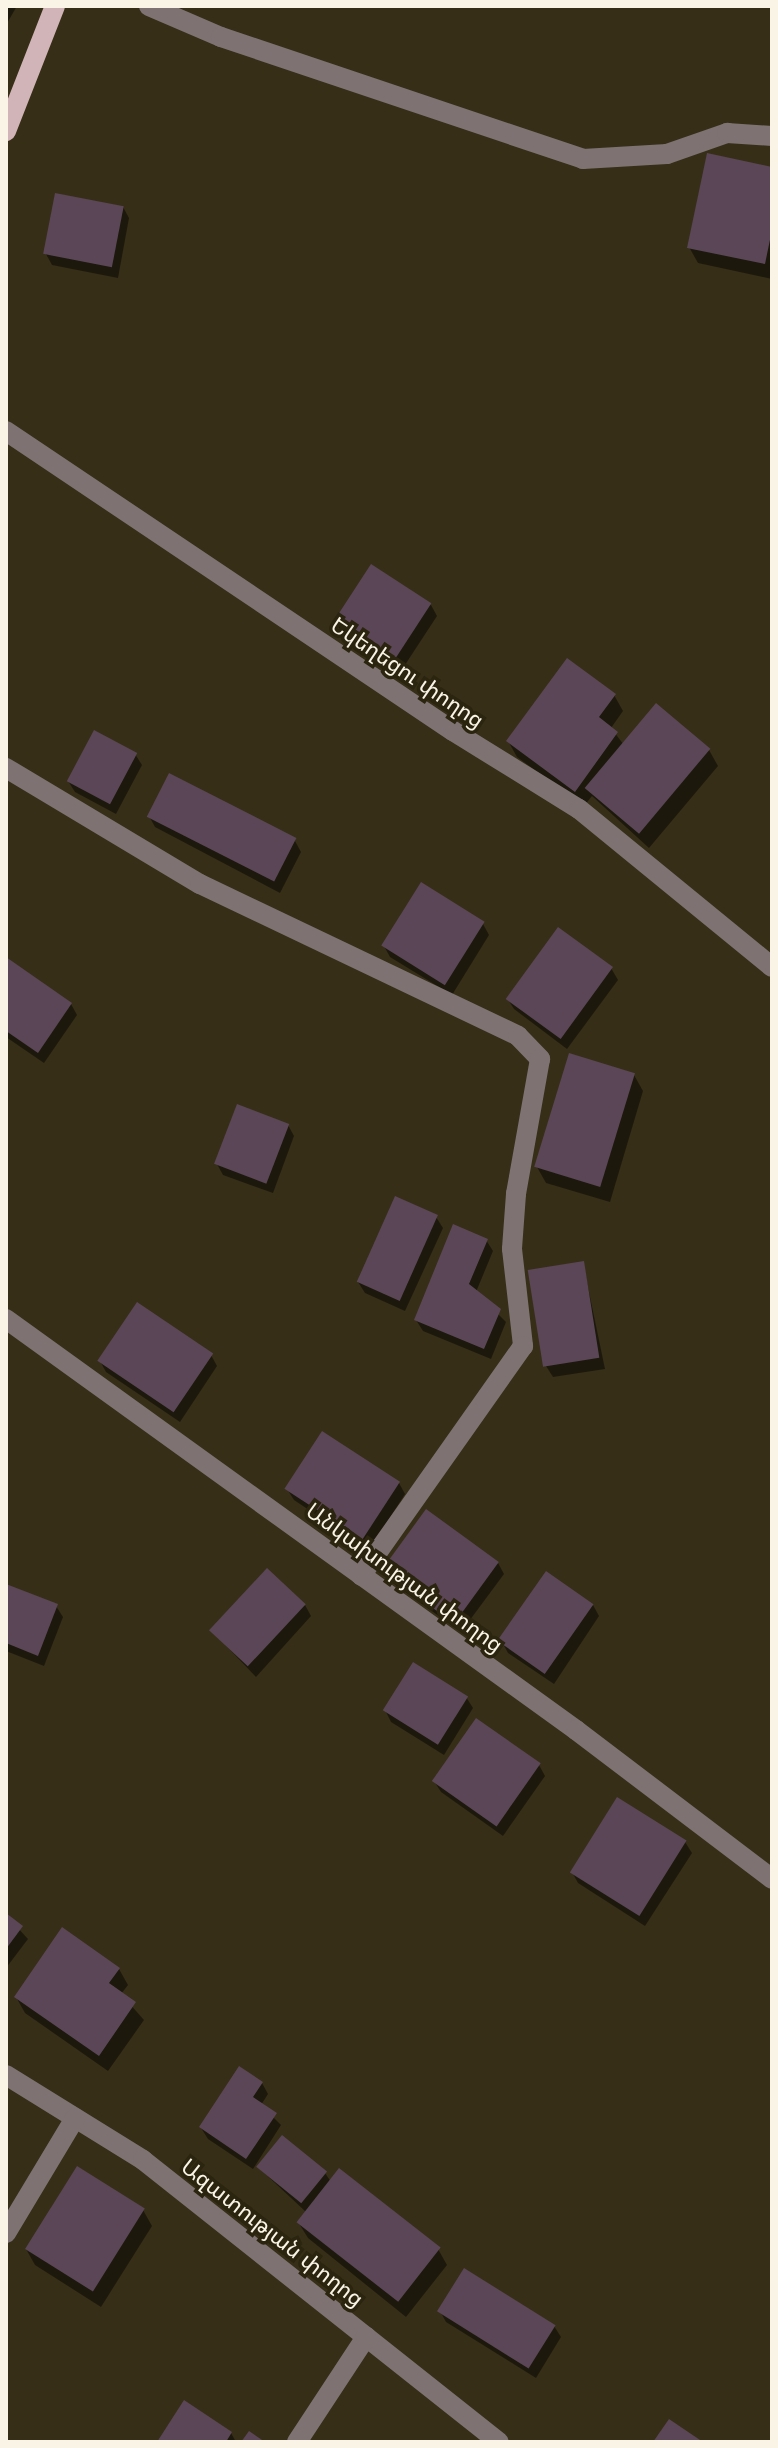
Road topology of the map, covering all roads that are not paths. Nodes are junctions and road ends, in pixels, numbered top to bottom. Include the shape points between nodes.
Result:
1 (55, 6) edge
2 (149, 6) edge
3 (6, 131) edge
4 (772, 136) edge
5 (6, 431) edge
6 (6, 768) edge
7 (772, 967) edge
8 (6, 1319) edge
9 (361, 1576) junction
10 (772, 1879) edge
11 (6, 2075) edge
12 (75, 2118) junction
13 (6, 2233) edge
14 (366, 2337) junction
15 (297, 2442) edge
16 (499, 2442) edge

1 - 3 main road
2 - 4 street via 221,37 583,159 667,154 727,133
5 - 7 street, Եկեղեցու փողոց via 453,731 579,809
6 - 9 street via 200,884 518,1036 540,1059 516,1194 512,1249 523,1346
8 - 9 street, Անկախության փողոց
9 - 10 street, Անկախության փողոց
11 - 12 street, Ազատության փողոց
12 - 13 street
12 - 14 street, Ազատության փողոց via 143,2160
14 - 15 street
14 - 16 street, Ազատության փողոց

